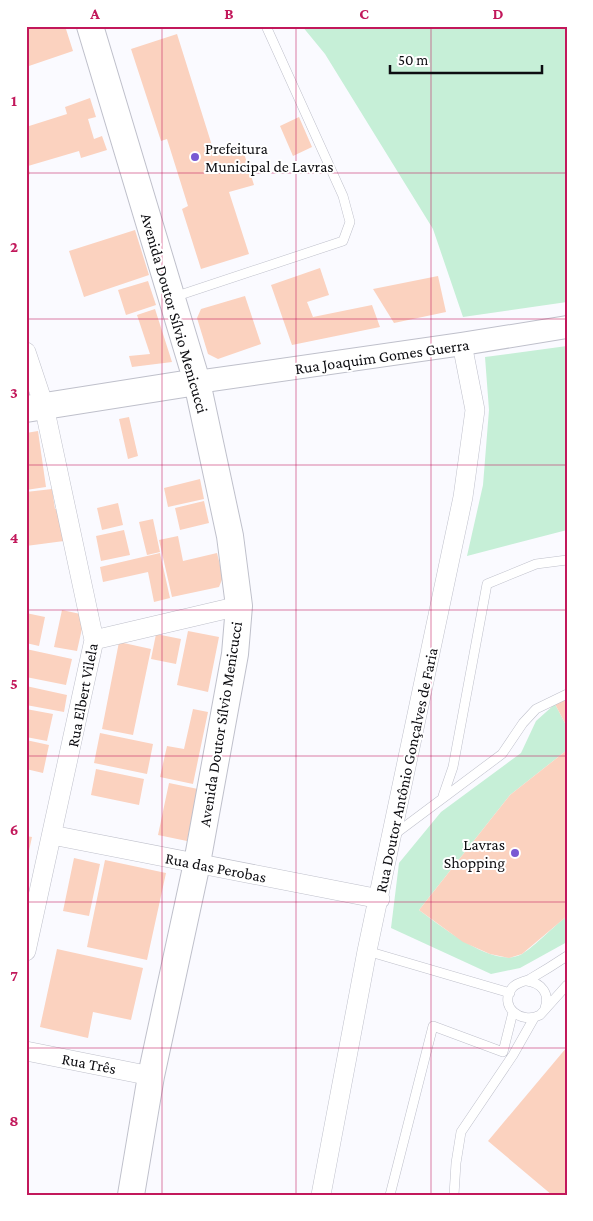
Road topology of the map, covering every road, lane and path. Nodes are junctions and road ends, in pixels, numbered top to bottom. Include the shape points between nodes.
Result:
1 (90, 26) edge
2 (266, 26) edge
3 (172, 298) junction
4 (567, 327) edge
5 (462, 344) junction
6 (26, 352) edge
7 (198, 382) junction
8 (35, 408) edge
9 (567, 560) edge
10 (238, 606) junction
11 (94, 640) junction
12 (567, 694) edge
13 (443, 796) junction
14 (52, 836) junction
15 (392, 836) junction
16 (197, 863) junction
17 (380, 899) junction
18 (26, 951) edge
19 (368, 952) junction
20 (567, 956) edge
21 (528, 981) junction
22 (567, 985) edge
23 (510, 993) junction
24 (544, 1010) junction
25 (513, 1012) junction
26 (534, 1018) junction
27 (26, 1051) edge
28 (151, 1076) junction
29 (131, 1195) edge
30 (321, 1195) edge
31 (390, 1195) edge
32 (454, 1195) edge

1 - 3 main road, Avenida Doutor Sílvio Menicucci
2 - 3 lane via 343,196 350,222 343,241
3 - 7 main road, Avenida Doutor Sílvio Menicucci
4 - 5 street, Rua Joaquim Gomes Guerra
5 - 7 street, Rua Joaquim Gomes Guerra
5 - 15 street, Rua Doutor Antônio Gonçalves de Faria via 475,410 463,497
6 - 8 street, Rua Elbert Vilela
7 - 8 main road
7 - 10 main road, Avenida Doutor Sílvio Menicucci via 230,536
8 - 11 street, Rua Elbert Vilela
9 - 13 lane via 536,564 487,584 452,767
10 - 11 street
10 - 16 main road, Avenida Doutor Sílvio Menicucci via 235,654
11 - 14 street, Rua Elbert Vilela
12 - 13 lane via 536,709 502,754
13 - 15 lane
14 - 16 street, Rua das Perobas
14 - 18 street, Rua Elbert Vilela
15 - 17 street, Rua Doutor Antônio Gonçalves de Faria
16 - 17 street, Rua das Perobas
16 - 28 main road, Avenida Doutor Sílvio Menicucci
17 - 19 street, Rua Doutor Antônio Gonçalves de Faria
19 - 23 lane
19 - 30 street, Rua Doutor Antônio Gonçalves de Faria
20 - 21 lane
21 - 23 lane via 515,986
21 - 24 lane via 543,988 547,999
22 - 24 lane
23 - 25 lane via 509,1006
24 - 26 lane
25 - 26 lane via 522,1018
25 - 31 lane via 503,1052 433,1026
26 - 32 lane via 461,1132
27 - 28 street, Rua Três
28 - 29 main road, Avenida Doutor Sílvio Menicucci

